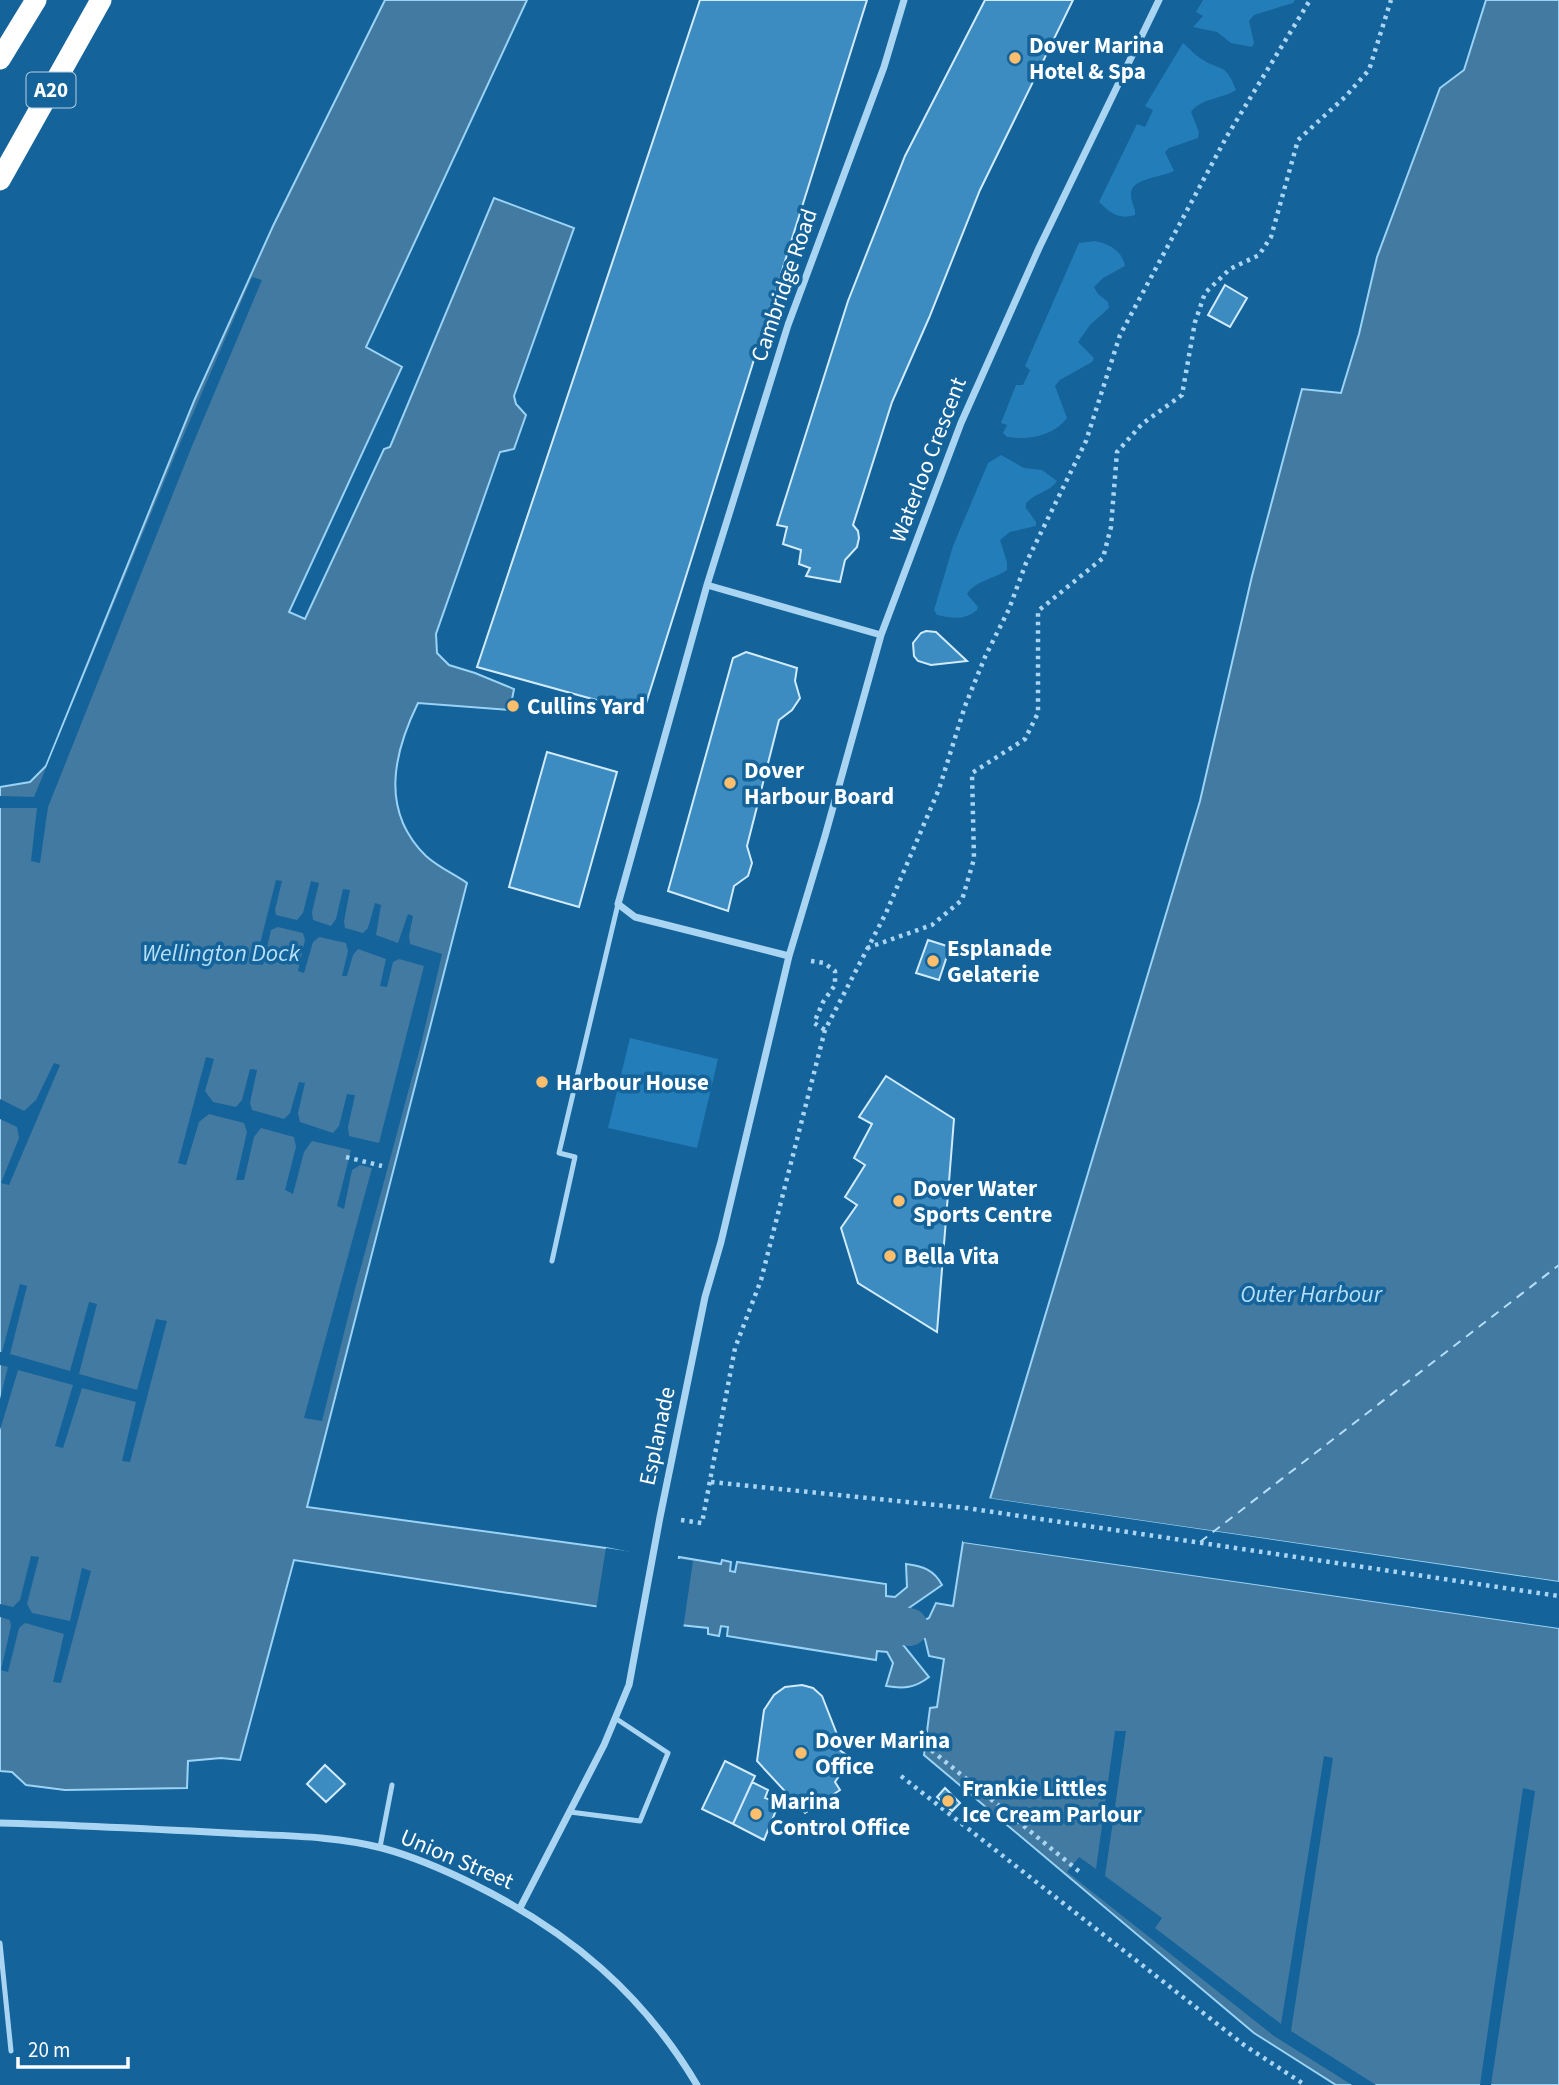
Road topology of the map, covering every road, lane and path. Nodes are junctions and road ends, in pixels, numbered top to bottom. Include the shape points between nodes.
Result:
1 (36, 0) edge
2 (101, 0) edge
3 (904, 0) edge
4 (1159, 0) edge
5 (1310, 0) edge
6 (1391, 0) edge
7 (0, 59) edge
8 (0, 180) edge
9 (707, 585) junction
10 (881, 635) junction
11 (618, 904) junction
12 (866, 948) junction
13 (789, 956) junction
14 (825, 1030) junction
15 (346, 1157) dead end
16 (383, 1166) dead end
17 (552, 1261) dead end
18 (711, 1482) junction
19 (660, 1517) junction
20 (1559, 1596) edge
21 (615, 1718) junction
22 (925, 1745) dead end
23 (901, 1776) dead end
24 (393, 1785) dead end
25 (570, 1812) junction
26 (0, 1824) edge
27 (380, 1847) junction
28 (1081, 1873) dead end
29 (520, 1908) junction
30 (0, 1945) edge
31 (11, 2051) dead end
32 (697, 2085) edge
33 (1305, 2085) edge

1 - 7 highway, A20
2 - 8 highway, A20
3 - 9 street, Cambridge Road via 884,67 788,325
4 - 10 street, Waterloo Crescent via 1039,248 961,423
5 - 12 path via 1227,136 1120,335 1086,441 985,657 939,789 886,913
6 - 12 path via 1369,70 1298,140 1271,237 1259,255 1230,269 1205,293 1182,395 1143,424 1117,453 1111,527 1103,558 1038,611 1038,713 1025,740 972,773 974,859 962,900 932,925
9 - 10 street
9 - 11 street, Cambridge Road
10 - 13 street, Waterloo Crescent
11 - 13 street via 635,916
11 - 17 lane via 559,1153 575,1157
12 - 14 path
13 - 14 path via 824,963 835,971 835,985 814,1023
13 - 19 street, Esplanade via 705,1297
14 - 18 path via 761,1280 735,1348
15 - 16 path
18 - 19 path via 702,1523
18 - 20 path via 966,1508
19 - 21 street, Esplanade via 629,1685
21 - 25 street, Esplanade
21 - 25 lane via 668,1752 640,1821
22 - 28 path
23 - 33 path via 1244,2045
24 - 27 lane
25 - 29 street, Esplanade
26 - 27 street, Union Street via 295,1836
27 - 29 street, Union Street via 434,1865
29 - 32 street, Union Street via 614,1979 668,2039
30 - 31 lane

